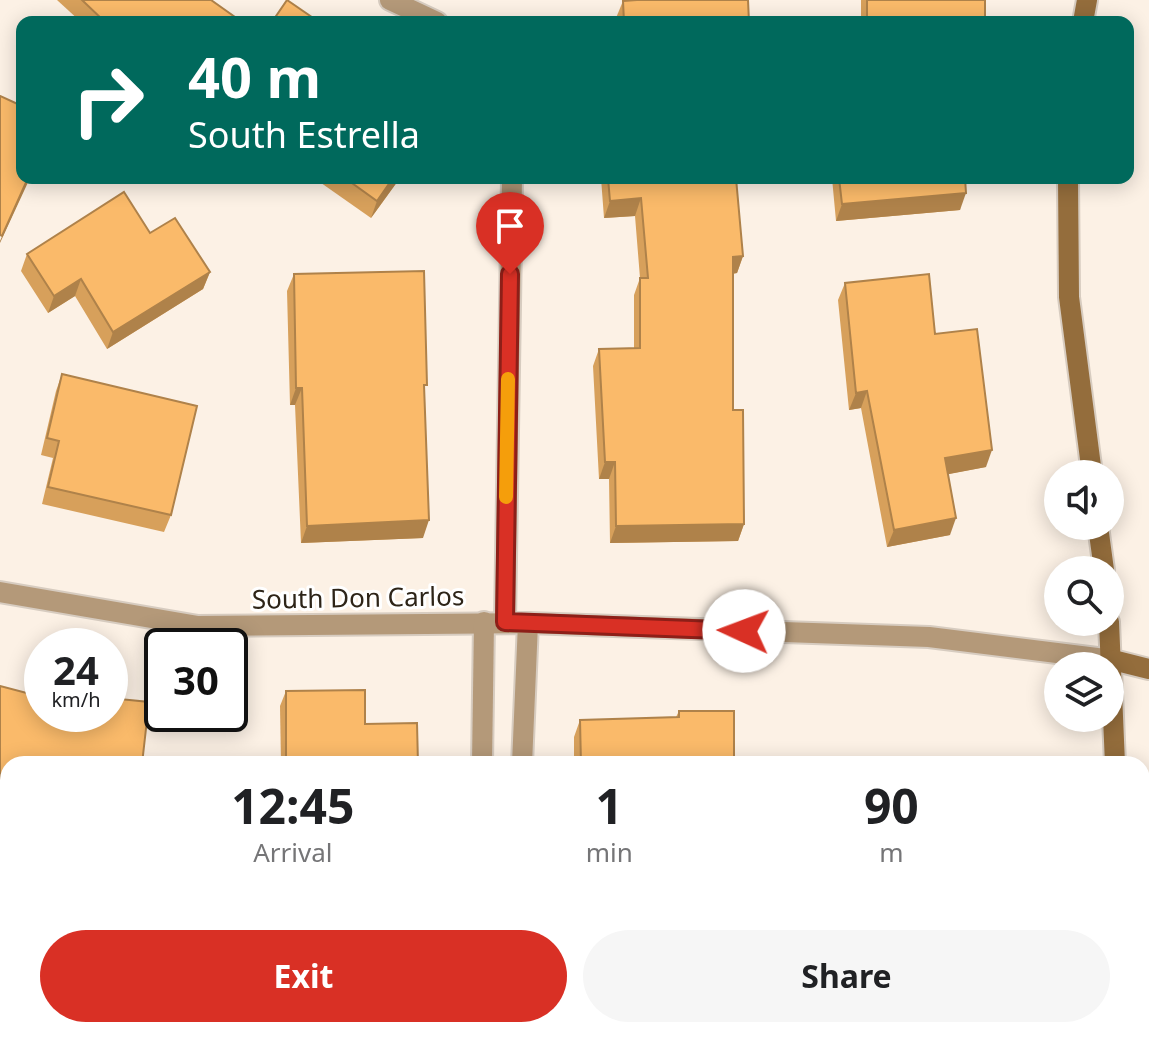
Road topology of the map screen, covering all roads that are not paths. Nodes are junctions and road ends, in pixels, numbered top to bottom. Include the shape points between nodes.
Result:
1 (390, 0) edge
2 (424, 16) edge
3 (512, 184) edge
4 (1068, 184) edge
5 (1090, 460) edge
6 (0, 592) edge
7 (494, 622) junction
8 (528, 623) junction
9 (1049, 652) edge
10 (1124, 663) edge
11 (1149, 669) edge
12 (1114, 732) edge
13 (483, 756) edge
14 (522, 756) edge
15 (1115, 756) edge

1 - 2 street
3 - 7 street
4 - 5 street via 1069,297
6 - 7 street, South Don Carlos via 198,626
7 - 8 street, South Don Carlos
7 - 13 street
8 - 9 street, South Don Carlos via 929,637
8 - 14 street
10 - 11 street, South Don Carlos
12 - 15 street

